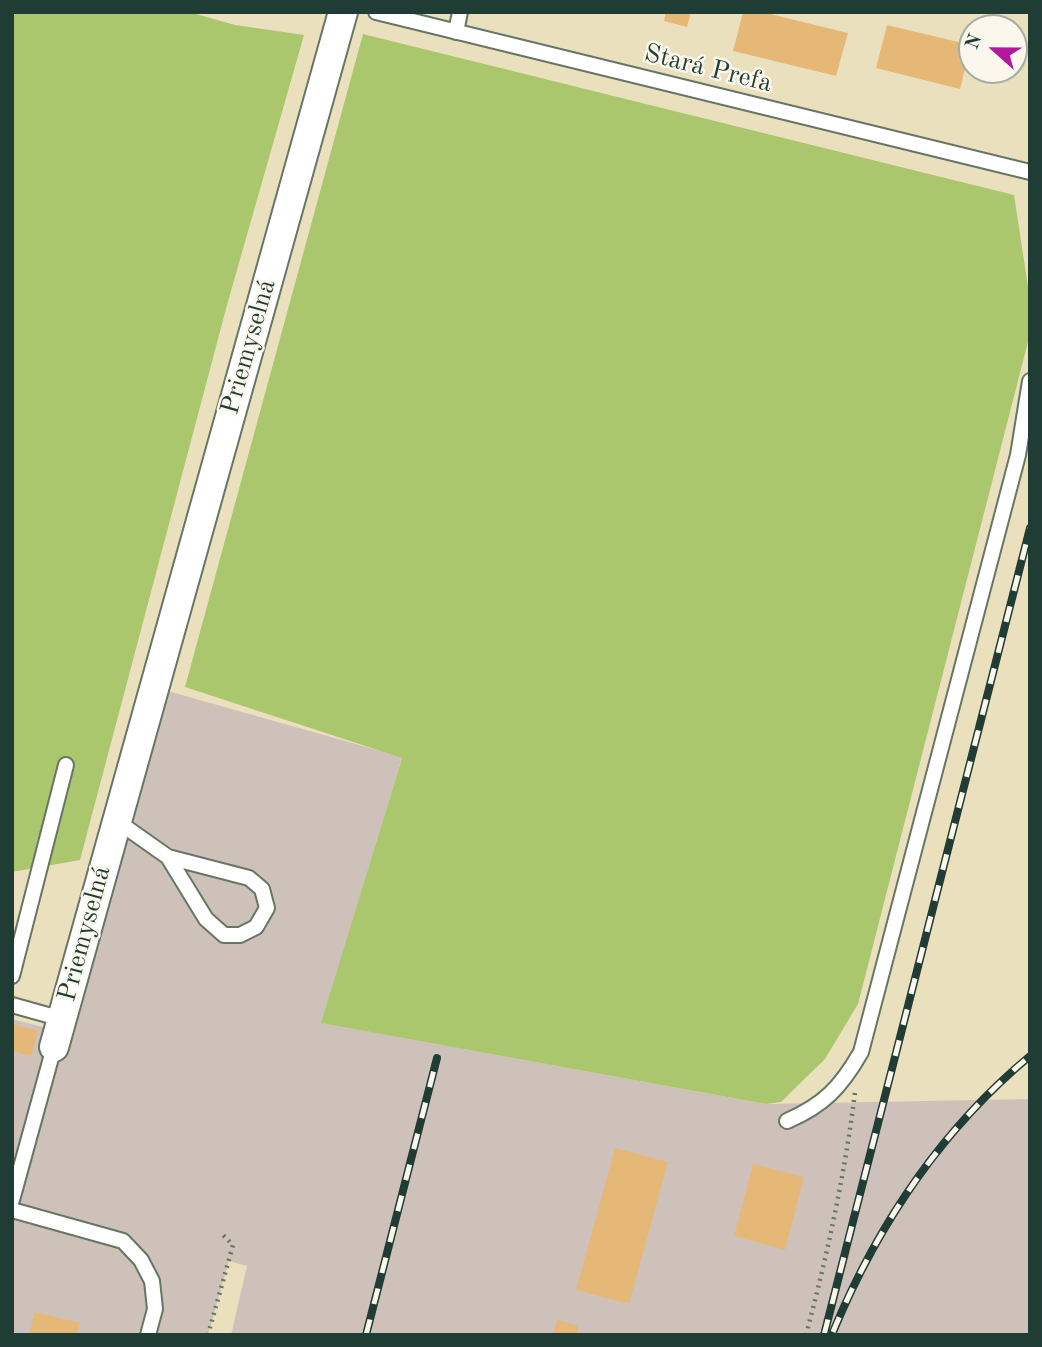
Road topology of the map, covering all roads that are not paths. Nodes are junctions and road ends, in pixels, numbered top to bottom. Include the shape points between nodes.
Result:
1 (343, 12) edge
2 (376, 12) edge
3 (460, 12) edge
4 (456, 33) junction
5 (1030, 172) edge
6 (1030, 381) edge
7 (66, 765) dead end
8 (117, 821) junction
9 (168, 857) junction
10 (12, 976) edge
11 (12, 1005) edge
12 (61, 1020) junction
13 (54, 1047) joint
14 (787, 1121) dead end
15 (12, 1200) edge
16 (12, 1210) edge
17 (148, 1335) edge

1 - 8 street, Priemyselná
2 - 4 lane, Stará Prefa
3 - 4 lane
4 - 5 lane, Stará Prefa
6 - 14 lane via 1018,455 861,1052 833,1094
7 - 10 lane
8 - 9 lane
8 - 12 street, Priemyselná
9 - 9 lane via 206,919 224,935 240,935 257,927 267,908 262,889 250,878
11 - 12 lane
12 - 13 street, Priemyselná
13 - 15 lane
16 - 17 lane via 123,1241 152,1281 155,1310

